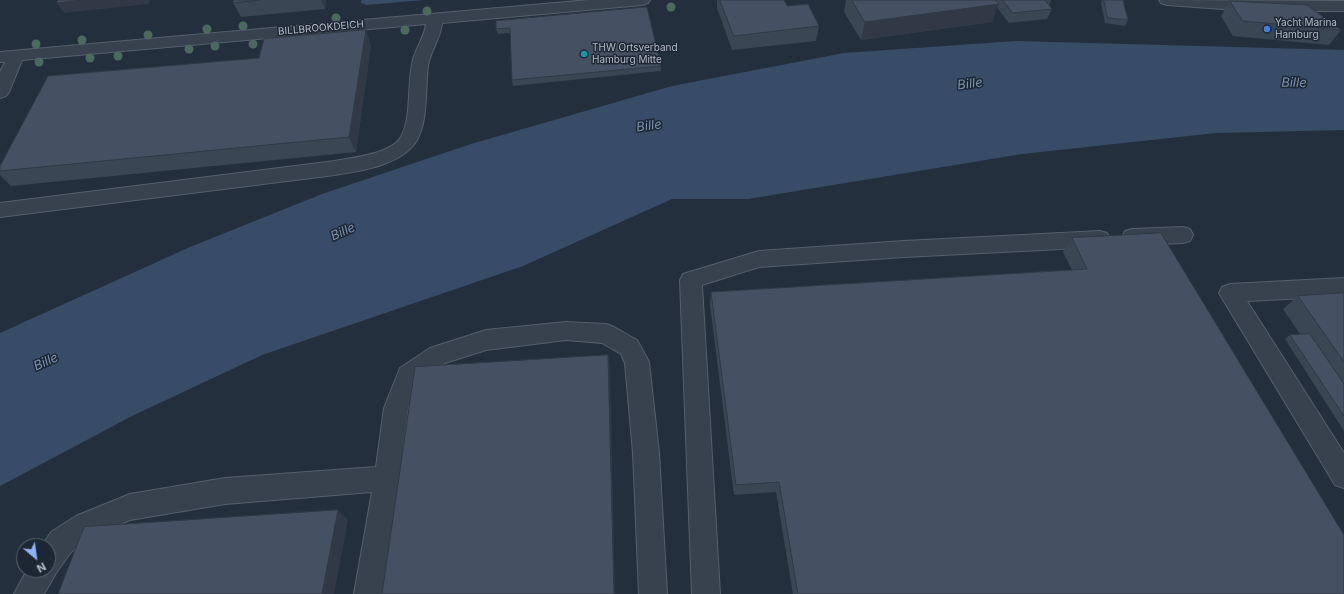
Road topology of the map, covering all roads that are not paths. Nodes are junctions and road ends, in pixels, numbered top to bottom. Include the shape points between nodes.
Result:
1 (642, 0) edge
2 (1167, 0) edge
3 (1341, 0) edge
4 (1201, 2) edge
5 (1344, 2) edge
6 (1344, 6) edge
7 (434, 18) junction
8 (8, 56) edge
9 (0, 92) edge
10 (0, 210) edge
11 (1183, 234) dead end
12 (1344, 287) edge
13 (1344, 476) edge
14 (387, 478) junction
15 (56, 550) edge
16 (38, 578) edge
17 (28, 594) edge
18 (368, 594) edge
19 (653, 594) edge
20 (706, 594) edge

1 - 7 street, BILLBROOKDEICH
2 - 4 street
3 - 5 street
4 - 6 street
7 - 8 street, BILLBROOKDEICH
7 - 10 street via 432,33 422,55 416,113 410,139 399,149 382,158 327,169
8 - 9 street
11 - 20 street via 759,259 690,280
12 - 13 street via 1230,293
14 - 15 street via 226,491 130,508 86,526 61,542
14 - 18 street
14 - 19 street via 396,408 408,375 438,355 486,340 566,331 606,334 629,347 637,362 646,453
16 - 17 street

